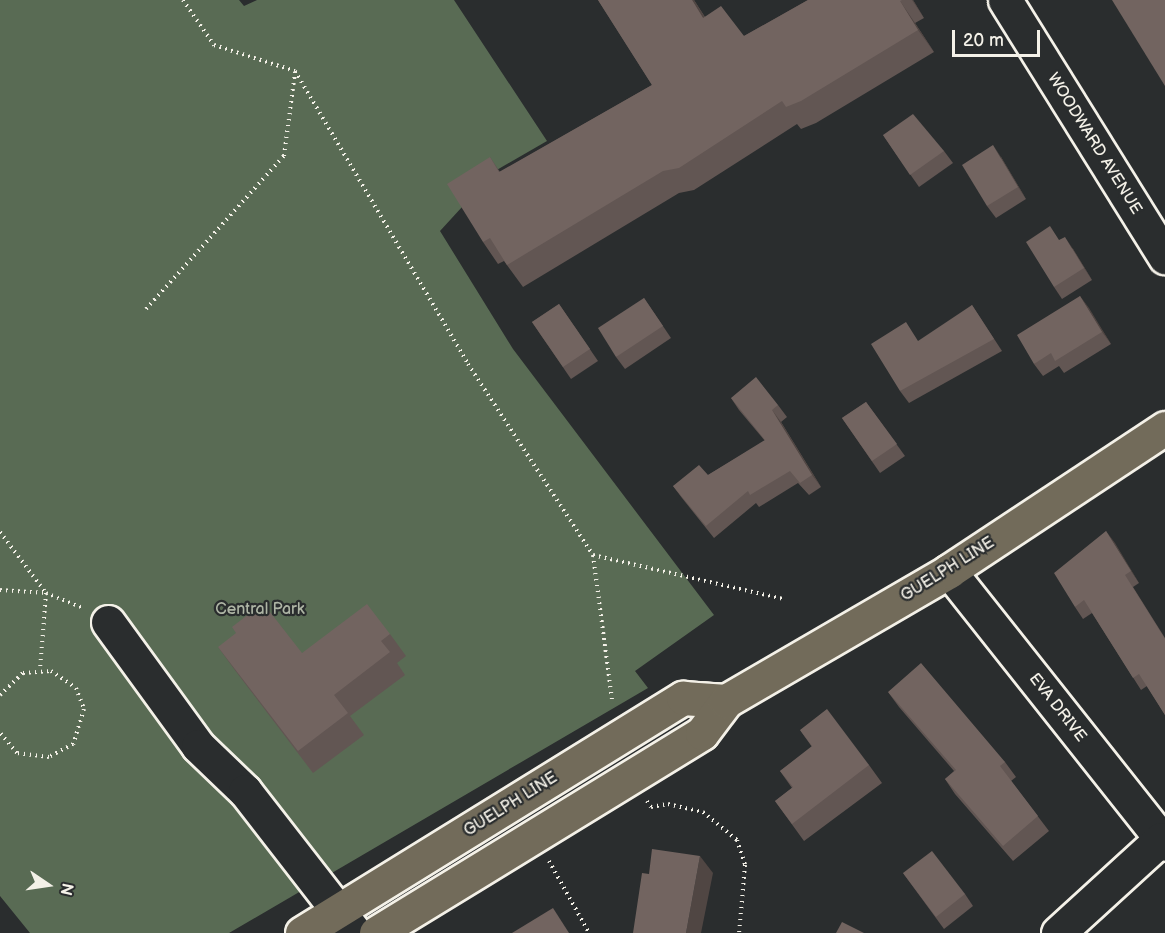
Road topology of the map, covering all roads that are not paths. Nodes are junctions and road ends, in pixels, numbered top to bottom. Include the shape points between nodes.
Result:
1 (1005, 0) edge
2 (1165, 257) edge
3 (1165, 428) edge
4 (949, 571) junction
5 (108, 622) road end
6 (726, 701) junction
7 (1163, 842) edge
8 (346, 922) edge
9 (302, 933) edge
10 (376, 933) edge
11 (1058, 933) edge

1 - 2 street, WOODWARD AVENUE
3 - 4 main road, GUELPH LINE
4 - 6 main road, GUELPH LINE
4 - 7 street, EVA DRIVE
5 - 8 street via 198,746 245,791
6 - 8 main road, GUELPH LINE via 683,698
6 - 10 main road, GUELPH LINE via 702,733
7 - 11 street
8 - 9 main road, GUELPH LINE

